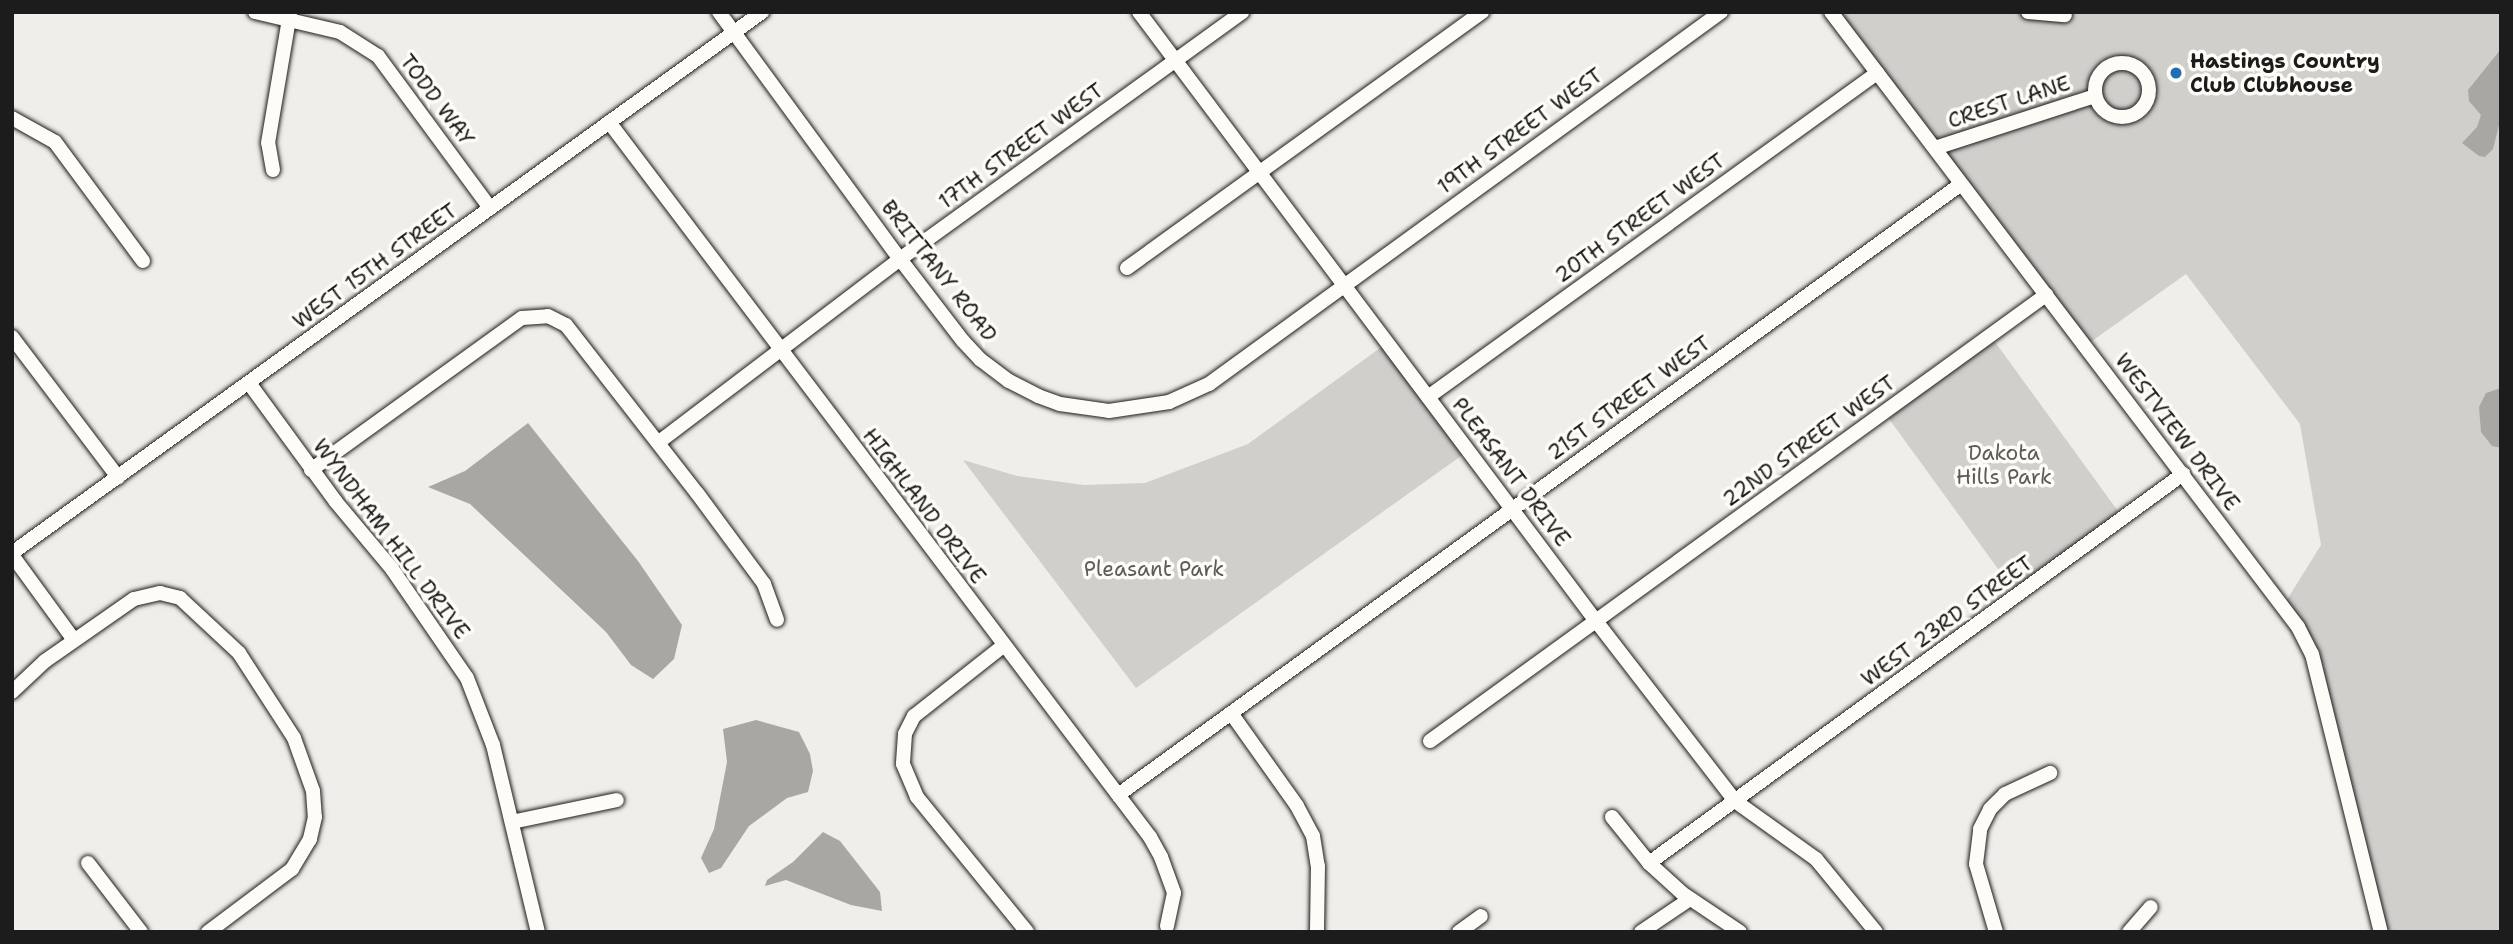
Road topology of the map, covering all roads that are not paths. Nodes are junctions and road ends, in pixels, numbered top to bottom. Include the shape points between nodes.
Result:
1 (255, 12) edge
2 (719, 12) edge
3 (762, 12) edge
4 (1139, 12) edge
5 (1242, 12) edge
6 (1482, 12) edge
7 (1721, 12) edge
8 (1831, 12) edge
9 (2028, 12) edge
10 (2065, 15) dead end
11 (290, 16) edge
12 (734, 33) junction
13 (1175, 61) junction
14 (1877, 73) junction
15 (2095, 96) dead end
16 (12, 118) edge
17 (609, 122) junction
18 (1935, 148) junction
19 (273, 170) dead end
20 (1260, 173) junction
21 (1961, 184) junction
22 (490, 208) junction
23 (901, 259) junction
24 (143, 261) dead end
25 (1128, 268) dead end
26 (1343, 285) junction
27 (2046, 295) junction
28 (12, 337) edge
29 (783, 351) junction
30 (248, 383) junction
31 (1428, 397) junction
32 (659, 442) junction
33 (311, 470) junction
34 (2183, 474) junction
35 (118, 477) junction
36 (1511, 508) junction
37 (12, 554) edge
38 (777, 620) dead end
39 (1596, 621) junction
40 (74, 640) junction
41 (1003, 646) junction
42 (12, 692) edge
43 (1231, 713) junction
44 (1430, 741) dead end
45 (2050, 773) dead end
46 (1118, 795) junction
47 (617, 800) dead end
48 (1735, 801) junction
49 (1612, 817) dead end
50 (512, 822) junction
51 (88, 863) dead end
52 (1649, 863) junction
53 (1690, 899) junction
54 (2151, 907) dead end
55 (1481, 916) dead end
56 (1167, 926) dead end
57 (141, 932) edge
58 (208, 932) edge
59 (538, 932) edge
60 (1027, 932) edge
61 (1318, 932) edge
62 (1460, 932) edge
63 (1641, 932) edge
64 (1740, 932) edge
65 (1875, 932) edge
66 (1996, 932) edge
67 (2129, 932) edge
68 (2381, 932) edge

1 - 11 street, TODD WAY
2 - 12 street, BRITTANY ROAD
3 - 12 street, WEST 15TH STREET
4 - 13 street, PLEASANT DRIVE
5 - 13 street, 17TH STREET WEST
6 - 20 street
7 - 26 street, 19TH STREET WEST
8 - 14 street, WESTVIEW DRIVE
9 - 10 street
11 - 19 street via 268,143
11 - 22 street, TODD WAY via 340,32 378,56
12 - 17 street, WEST 15TH STREET
12 - 23 street, BRITTANY ROAD
13 - 20 street, PLEASANT DRIVE
13 - 23 street, 17TH STREET WEST
14 - 18 street, WESTVIEW DRIVE
14 - 31 street, 20TH STREET WEST
15 - 18 street, CREST LANE
16 - 24 street via 55,142
17 - 22 street, WEST 15TH STREET
17 - 29 street, HIGHLAND DRIVE
18 - 21 street, WESTVIEW DRIVE
20 - 25 street
20 - 26 street, PLEASANT DRIVE
21 - 27 street, WESTVIEW DRIVE
21 - 36 street, 21ST STREET WEST
22 - 30 street, WEST 15TH STREET
23 - 26 street, BRITTANY ROAD via 963,341 1009,382 1060,404 1109,411 1169,402 1209,384
23 - 29 street, 17TH STREET WEST
26 - 31 street, PLEASANT DRIVE
27 - 34 street, WESTVIEW DRIVE
27 - 39 street, 22ND STREET WEST
28 - 35 street
29 - 32 street, 17TH STREET WEST
29 - 41 street, HIGHLAND DRIVE
30 - 33 street, WYNDHAM HILL DRIVE
30 - 35 street, WEST 15TH STREET
31 - 36 street, PLEASANT DRIVE
32 - 33 street via 566,325 548,316 522,318
32 - 38 street via 764,584
33 - 50 street, WYNDHAM HILL DRIVE via 378,550 458,662 488,728
34 - 48 street, WEST 23RD STREET
34 - 68 street, WESTVIEW DRIVE via 2278,598 2312,654
35 - 37 street, WEST 15TH STREET
36 - 39 street, PLEASANT DRIVE
36 - 43 street, 21ST STREET WEST
37 - 40 street
39 - 44 street, 22ND STREET WEST
39 - 48 street, PLEASANT DRIVE
40 - 42 street
40 - 58 street via 134,598 160,593 180,597 239,653 294,738 315,808 304,852 287,874
41 - 46 street, HIGHLAND DRIVE
41 - 60 street via 920,709 909,725 902,754 905,774 917,797
43 - 46 street, 21ST STREET WEST
43 - 61 street via 1313,836
45 - 66 street via 2005,794 1980,829 1976,864
46 - 56 street, HIGHLAND DRIVE via 1150,837 1169,876 1174,893
47 - 50 street
48 - 52 street, WEST 23RD STREET
48 - 65 street, PLEASANT DRIVE via 1816,859
49 - 52 street
50 - 59 street, WYNDHAM HILL DRIVE
51 - 57 street
52 - 53 street
53 - 63 street
53 - 64 street
54 - 67 street
55 - 62 street

